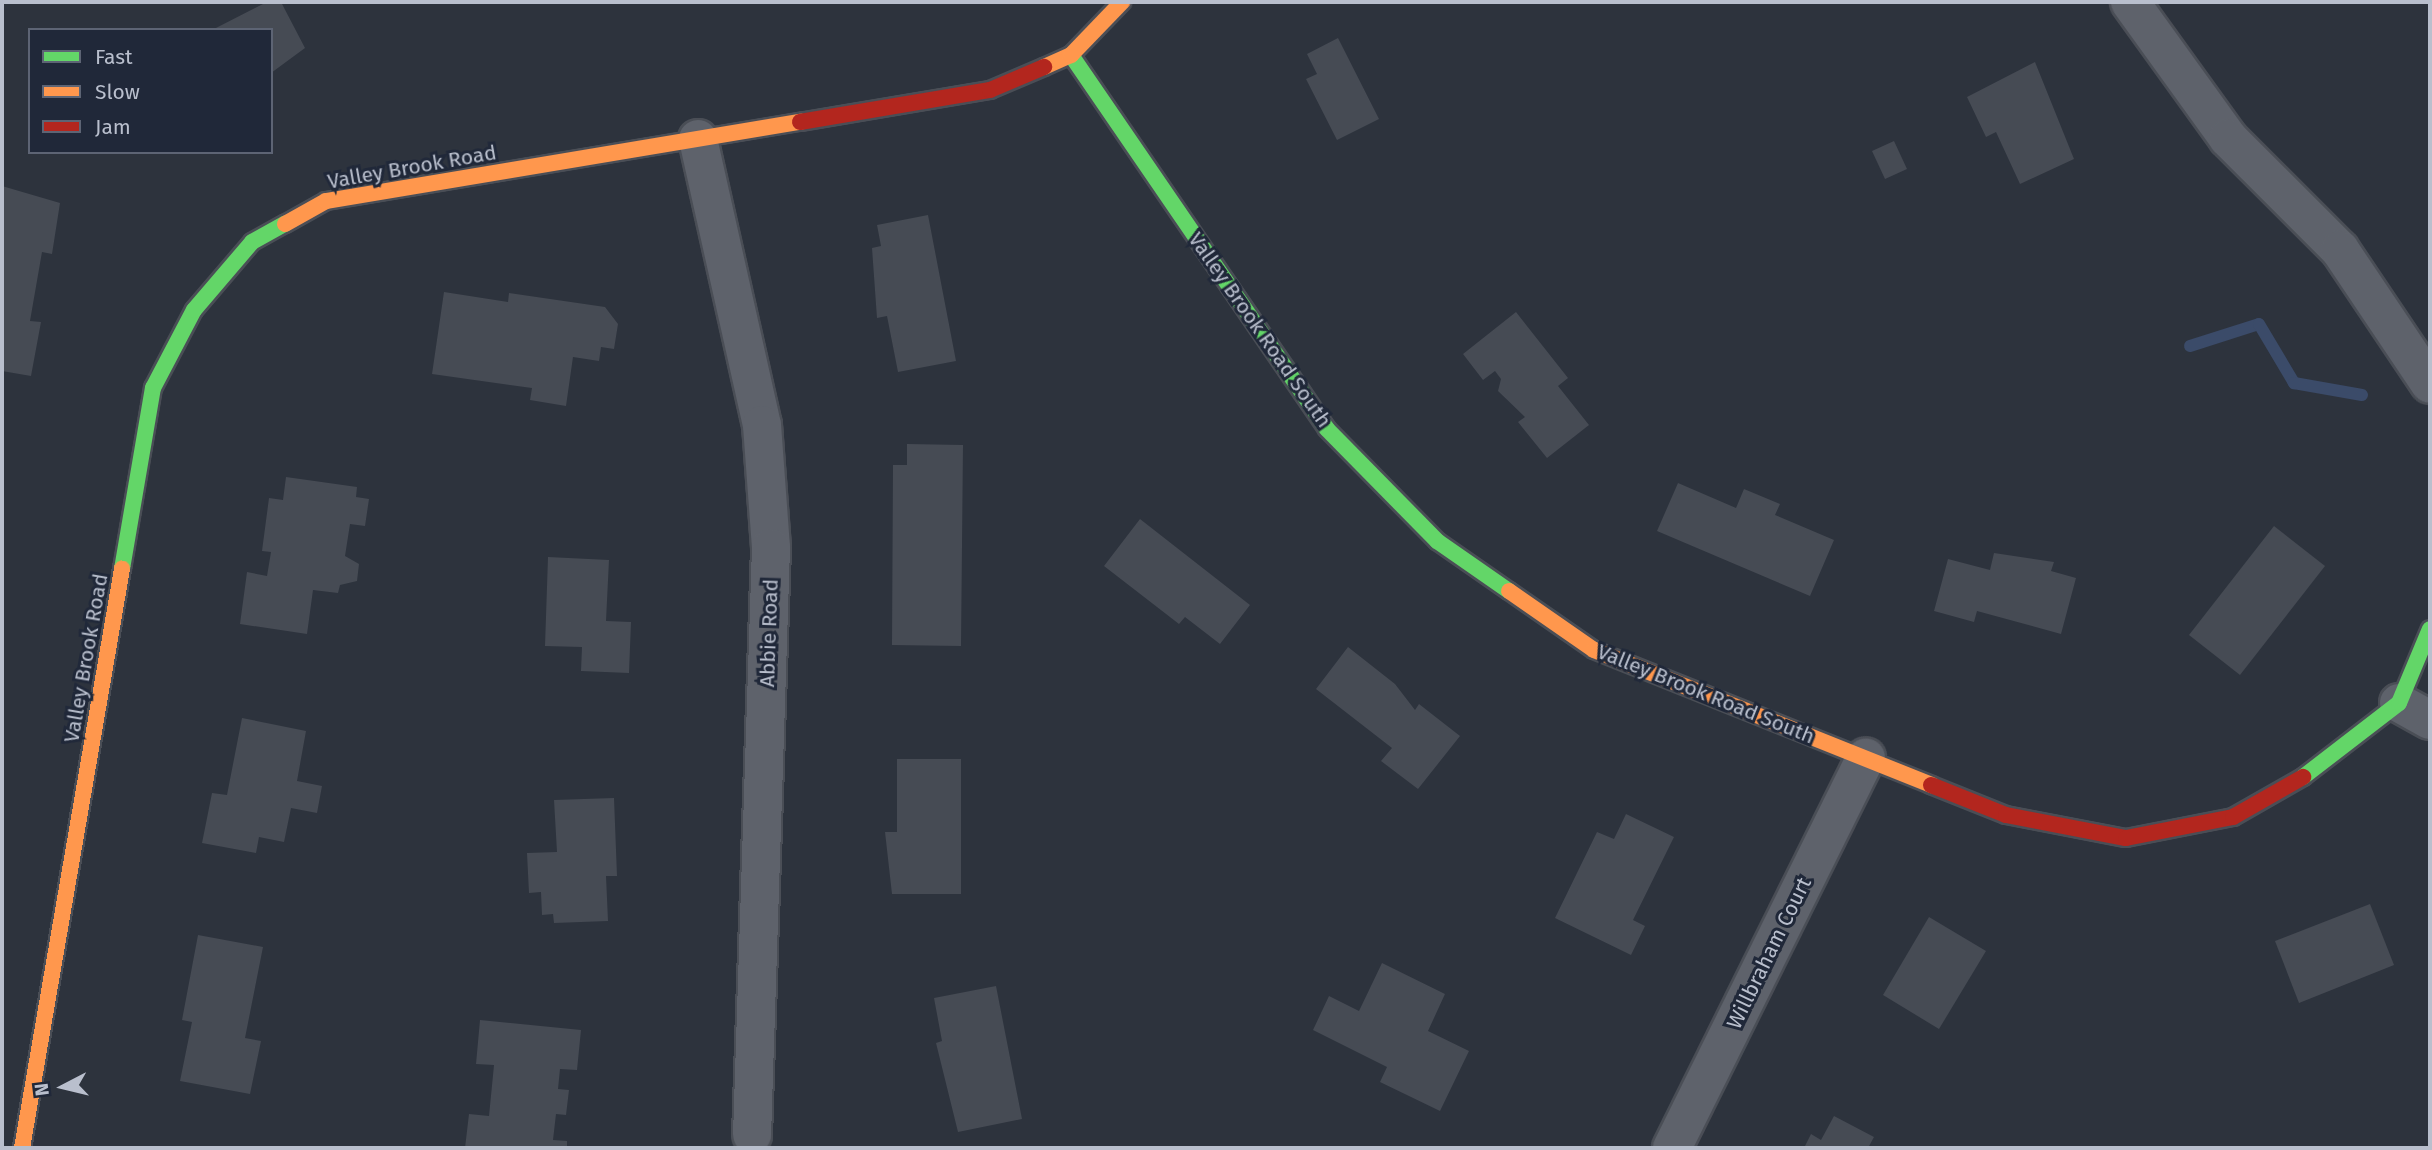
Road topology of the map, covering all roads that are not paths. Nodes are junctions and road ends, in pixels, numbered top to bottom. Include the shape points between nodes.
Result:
1 (1122, 2) edge
2 (2130, 2) edge
3 (1071, 55) junction
4 (698, 139) junction
5 (2430, 384) edge
6 (2430, 629) edge
7 (2415, 712) edge
8 (1866, 757) junction
9 (752, 1135) dead end
10 (22, 1148) edge
11 (1672, 1148) edge

1 - 3 street, Valley Brook Road
2 - 5 street via 2228,138 2340,250
3 - 4 street, Valley Brook Road via 990,90
3 - 8 street, Valley Brook Road South via 1327,429 1437,541 1594,650
4 - 9 street, Abbie Road via 762,425 771,548
4 - 10 street, Valley Brook Road via 326,201 252,242 194,310 153,388
6 - 7 street, Valley Brook Road South
7 - 8 street, Valley Brook Road South via 2233,817 2126,838 2006,815
8 - 11 street, Willbraham Court

